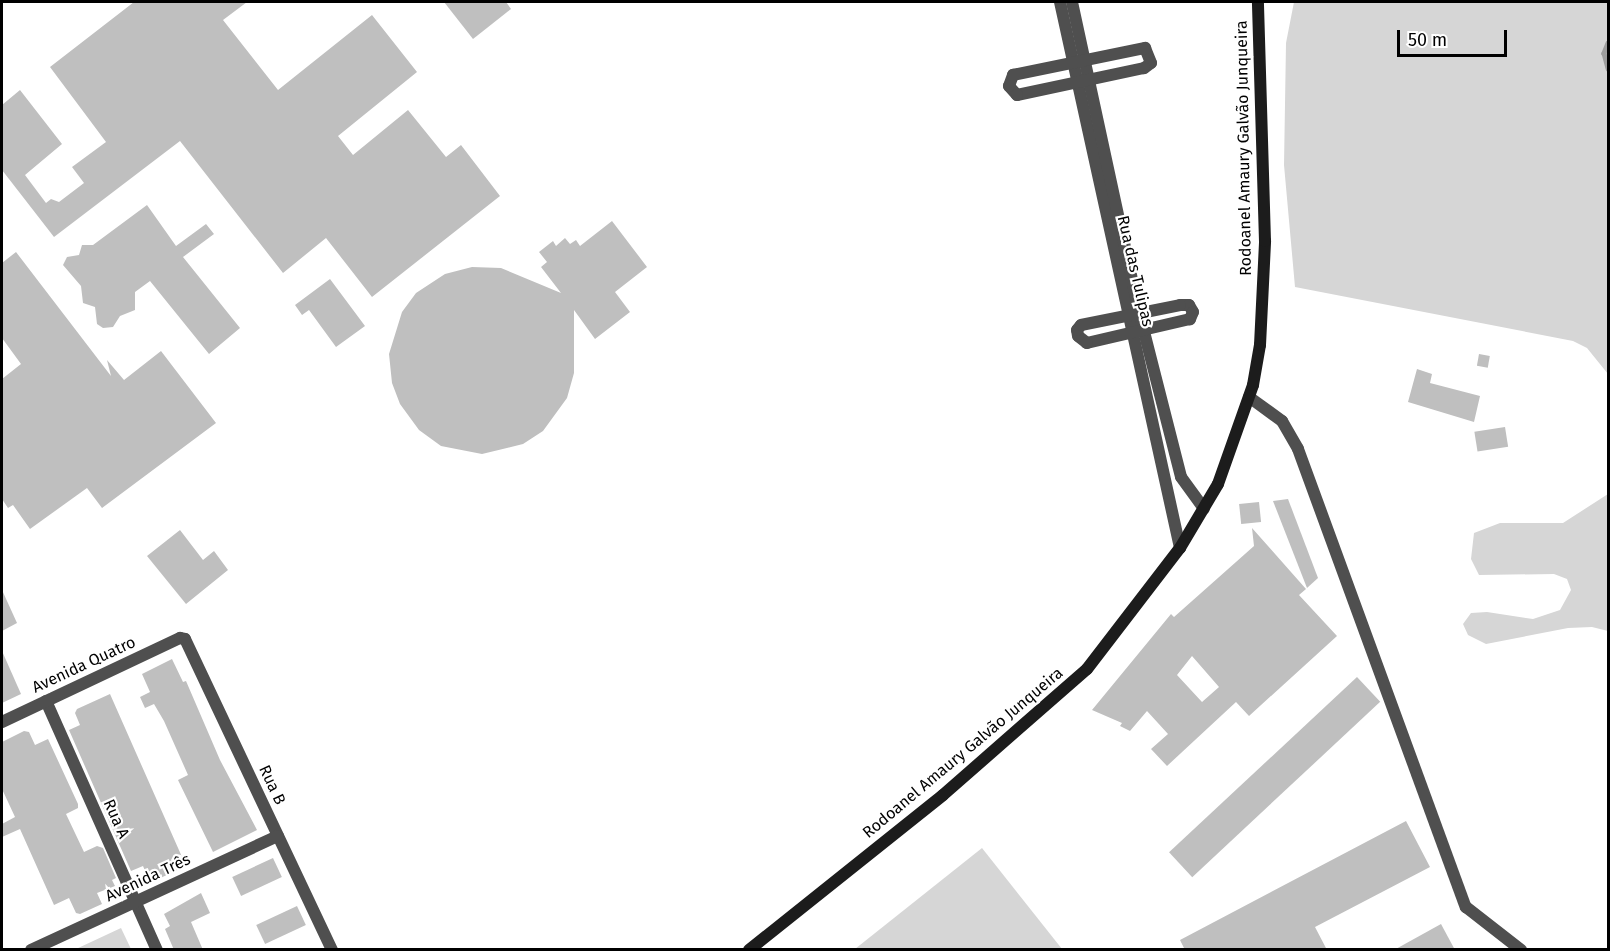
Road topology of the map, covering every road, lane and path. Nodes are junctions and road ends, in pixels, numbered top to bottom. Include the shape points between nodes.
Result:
1 (1060, 2) edge
2 (1072, 2) edge
3 (1257, 2) edge
4 (1079, 61) junction
5 (1083, 80) junction
6 (1133, 314) junction
7 (1138, 331) junction
8 (1250, 397) junction
9 (1204, 509) junction
10 (1180, 548) junction
11 (180, 638) joint
12 (46, 701) junction
13 (2, 722) edge
14 (278, 836) junction
15 (135, 902) junction
16 (31, 950) edge
17 (157, 950) edge
18 (332, 950) edge
19 (749, 950) edge
20 (1521, 950) edge

1 - 4 street, Rua das Tulipas
2 - 4 street, Rua das Tulipas
3 - 8 main road, Rodoanel Amaury Galvão Junqueira via 1265,241 1260,345
4 - 5 street, Rua das Tulipas
4 - 5 street via 1145,48 1150,56 1149,66
4 - 5 street via 1011,80 1017,95
5 - 6 street, Rua das Tulipas
6 - 7 street, Rua das Tulipas
6 - 7 street via 1187,304 1193,312 1190,320
6 - 7 street via 1081,325 1078,336 1087,343
7 - 9 street, Rua das Tulipas via 1181,477
7 - 10 street, Rua das Tulipas
8 - 9 main road, Rodoanel Amaury Galvão Junqueira via 1218,484
8 - 20 street via 1282,421 1298,449 1466,907
9 - 10 main road, Rodoanel Amaury Galvão Junqueira
10 - 19 main road, Rodoanel Amaury Galvão Junqueira via 1125,624 1054,701
11 - 12 street, Avenida Quatro
11 - 14 street, Rua B via 187,642
12 - 13 street, Avenida Quatro
12 - 15 street, Rua A
14 - 15 street, Avenida Três
14 - 18 street, Rua B
15 - 16 street, Avenida Três
15 - 17 street, Rua A

